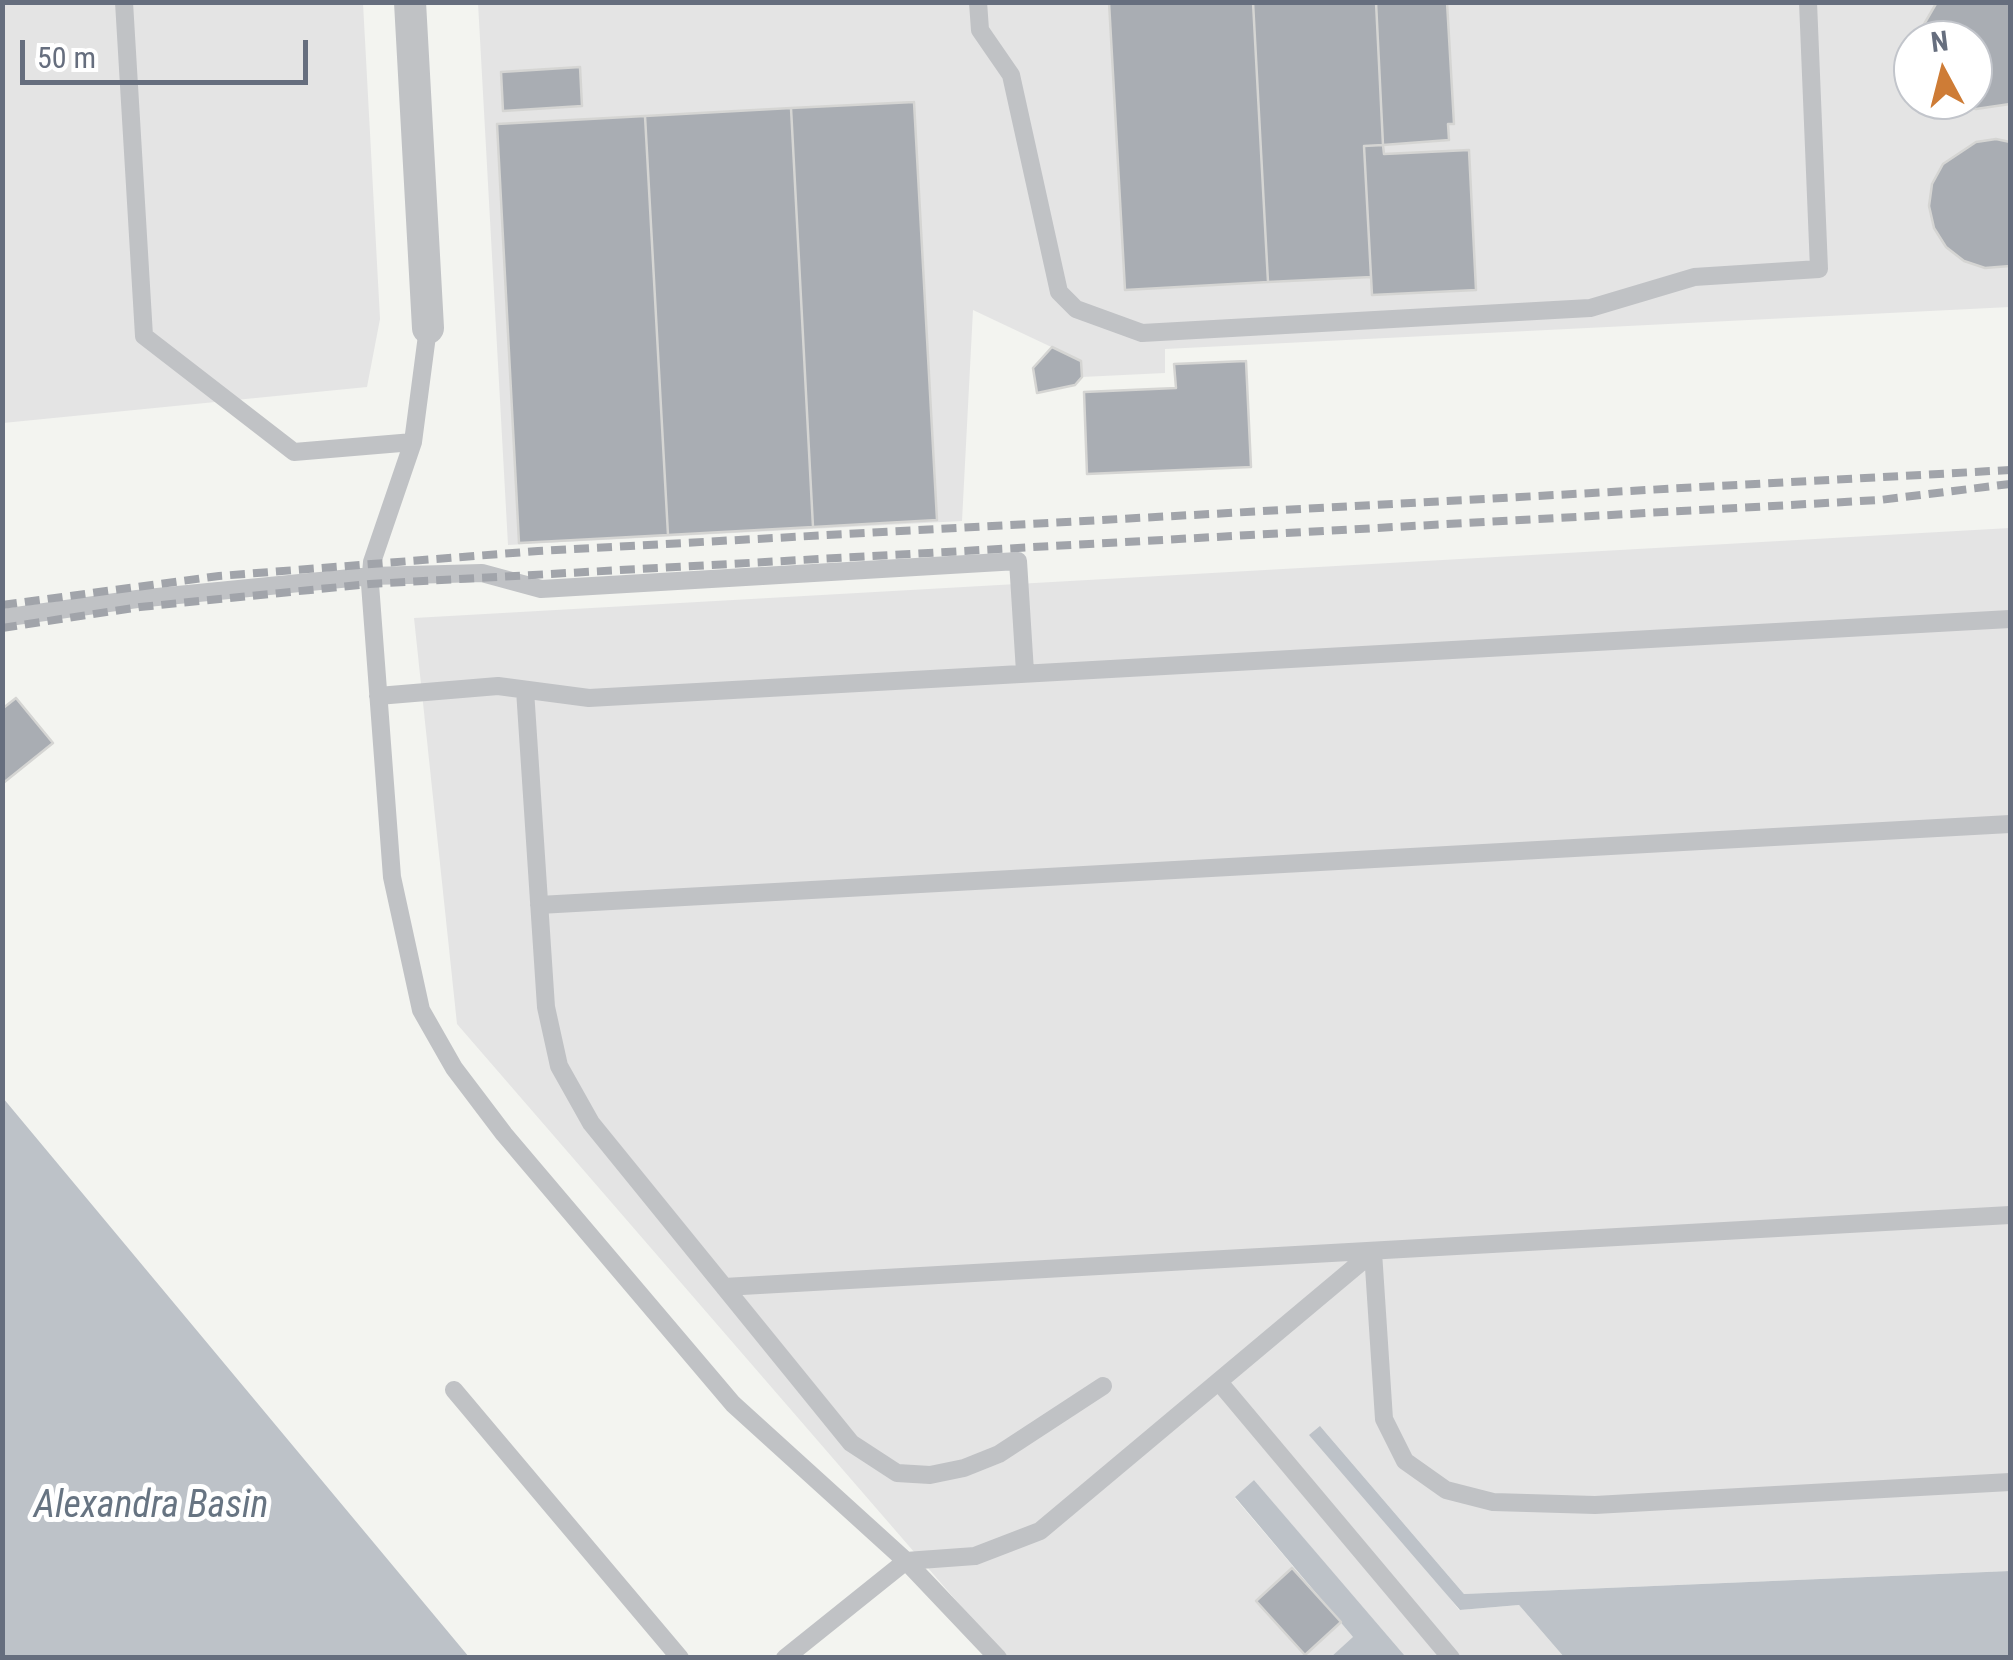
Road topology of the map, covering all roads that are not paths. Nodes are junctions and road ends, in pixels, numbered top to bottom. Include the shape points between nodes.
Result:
1 (124, 2) edge
2 (410, 2) edge
3 (978, 2) edge
4 (1808, 2) edge
5 (428, 328) joint
6 (412, 442) junction
7 (371, 576) junction
8 (2, 618) edge
9 (2010, 618) edge
10 (1026, 672) junction
11 (525, 690) junction
12 (378, 696) junction
13 (2010, 824) edge
14 (539, 906) junction
15 (2010, 1216) edge
16 (1373, 1252) junction
17 (724, 1287) junction
18 (1219, 1382) junction
19 (1104, 1386) dead end
20 (454, 1390) dead end
21 (2010, 1482) edge
22 (906, 1561) junction
23 (680, 1658) edge
24 (785, 1658) edge
25 (998, 1658) edge
26 (1450, 1658) edge

1 - 6 lane via 144,336 294,452
2 - 5 street
3 - 4 lane via 980,30 1011,75 1059,292 1076,309 1142,333 1590,308 1694,277 1819,270
5 - 6 lane
6 - 7 lane
7 - 8 lane
7 - 10 lane via 482,572 541,589 1018,561
7 - 12 lane
9 - 10 lane
10 - 11 lane via 589,698
11 - 12 lane via 498,686
11 - 14 lane
12 - 22 lane via 392,877 406,954 421,1010 454,1068 733,1404
13 - 14 lane
14 - 17 lane via 546,1007 559,1066 591,1123
15 - 16 lane
16 - 17 lane
16 - 18 lane
16 - 21 lane via 1384,1420 1405,1462 1446,1490 1493,1502 1595,1505
17 - 19 lane via 850,1443 897,1473 964,1468 999,1454
18 - 22 lane via 1040,1531 975,1556
18 - 26 lane
20 - 23 lane
22 - 24 lane
22 - 25 lane

